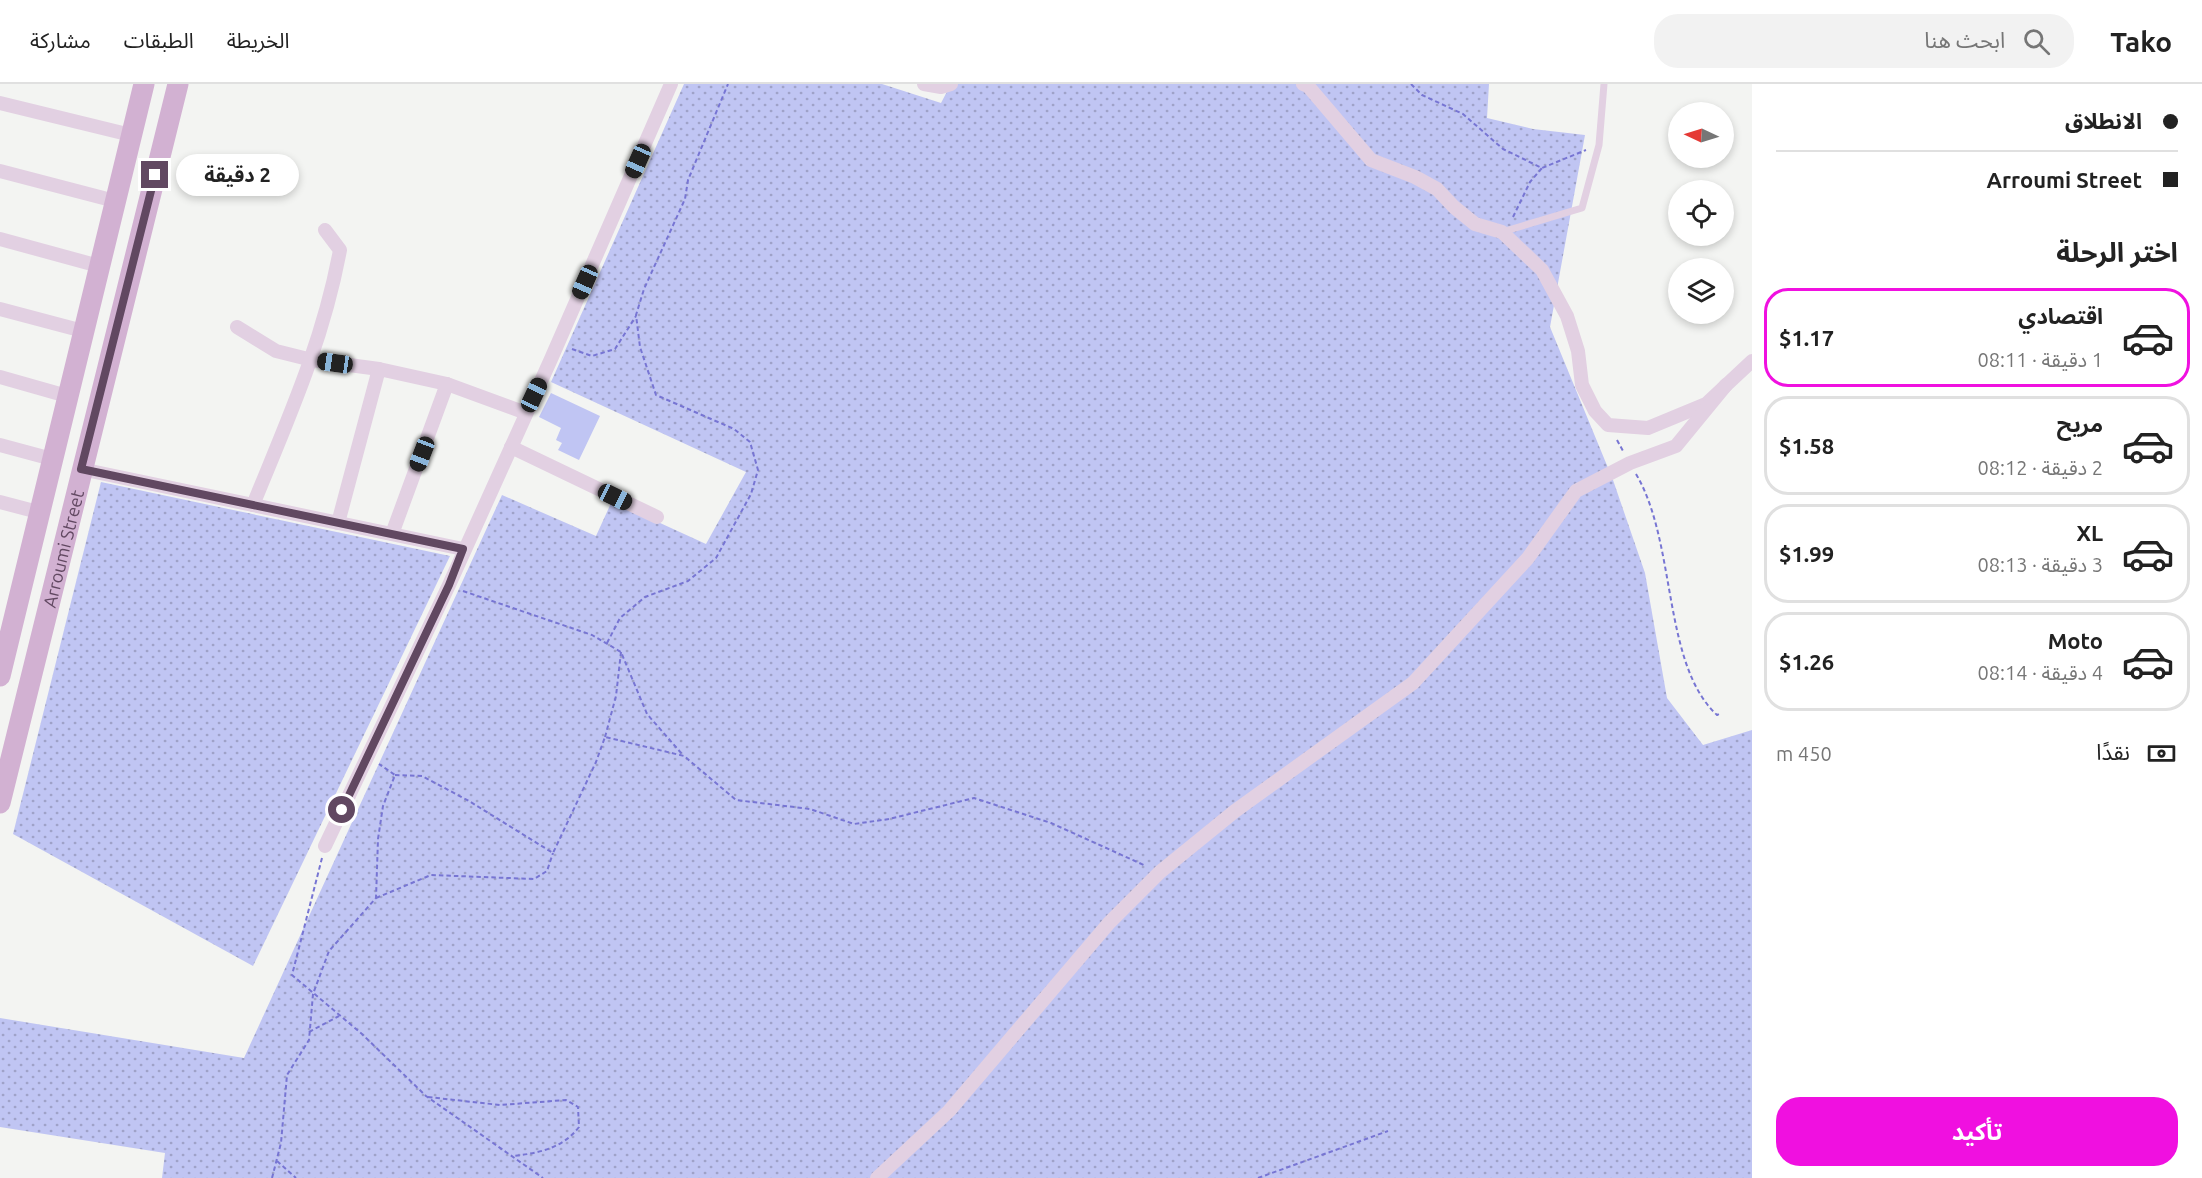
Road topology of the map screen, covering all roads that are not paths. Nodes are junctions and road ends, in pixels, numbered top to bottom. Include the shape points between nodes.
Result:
1 (144, 84) edge
2 (178, 84) edge
3 (671, 84) edge
4 (924, 84) edge
5 (951, 84) edge
6 (1303, 84) edge
7 (1604, 84) edge
8 (0, 102) edge
9 (131, 135) junction
10 (0, 171) edge
11 (115, 201) junction
12 (324, 230) dead end
13 (1502, 232) junction
14 (0, 239) edge
15 (99, 266) junction
16 (0, 309) edge
17 (237, 327) dead end
18 (83, 331) junction
19 (312, 360) junction
20 (1752, 361) edge
21 (379, 369) junction
22 (0, 377) edge
23 (447, 384) junction
24 (1726, 385) junction
25 (67, 396) junction
26 (526, 413) junction
27 (0, 445) edge
28 (511, 447) junction
29 (52, 459) junction
30 (81, 469) junction
31 (0, 502) edge
32 (253, 505) junction
33 (38, 512) junction
34 (657, 517) dead end
35 (338, 523) junction
36 (392, 534) junction
37 (463, 549) junction
38 (1, 672) edge
39 (0, 803) edge
40 (325, 846) road end
41 (877, 1178) edge

1 - 9 main road, Arroumi Street
2 - 30 main road, Arroumi Street
3 - 26 street
4 - 5 street
6 - 13 street via 1371,160 1437,189 1475,224
7 - 13 lane via 1599,145 1582,208
8 - 9 street
9 - 11 main road, Arroumi Street
10 - 11 street
11 - 15 main road, Arroumi Street
12 - 19 street via 340,250
13 - 24 street via 1542,270 1567,316 1578,351 1582,385 1608,425 1648,428 1706,404
14 - 15 street
15 - 18 main road, Arroumi Street
16 - 18 street
17 - 19 street via 276,351
18 - 25 main road, Arroumi Street
19 - 21 street
19 - 32 street
20 - 24 street
21 - 23 street
21 - 35 street
22 - 25 street
23 - 26 street
23 - 36 street
24 - 41 street via 1676,446 1576,490 1528,558 1413,683 1235,811 1160,872 1109,923 949,1111
25 - 29 main road, Arroumi Street
26 - 28 street
27 - 29 street
28 - 34 street
28 - 37 street
29 - 33 main road, Arroumi Street
30 - 32 street
30 - 39 main road, Arroumi Street
31 - 33 street
32 - 35 street
33 - 38 main road, Arroumi Street
35 - 36 street
36 - 37 street
37 - 40 street

